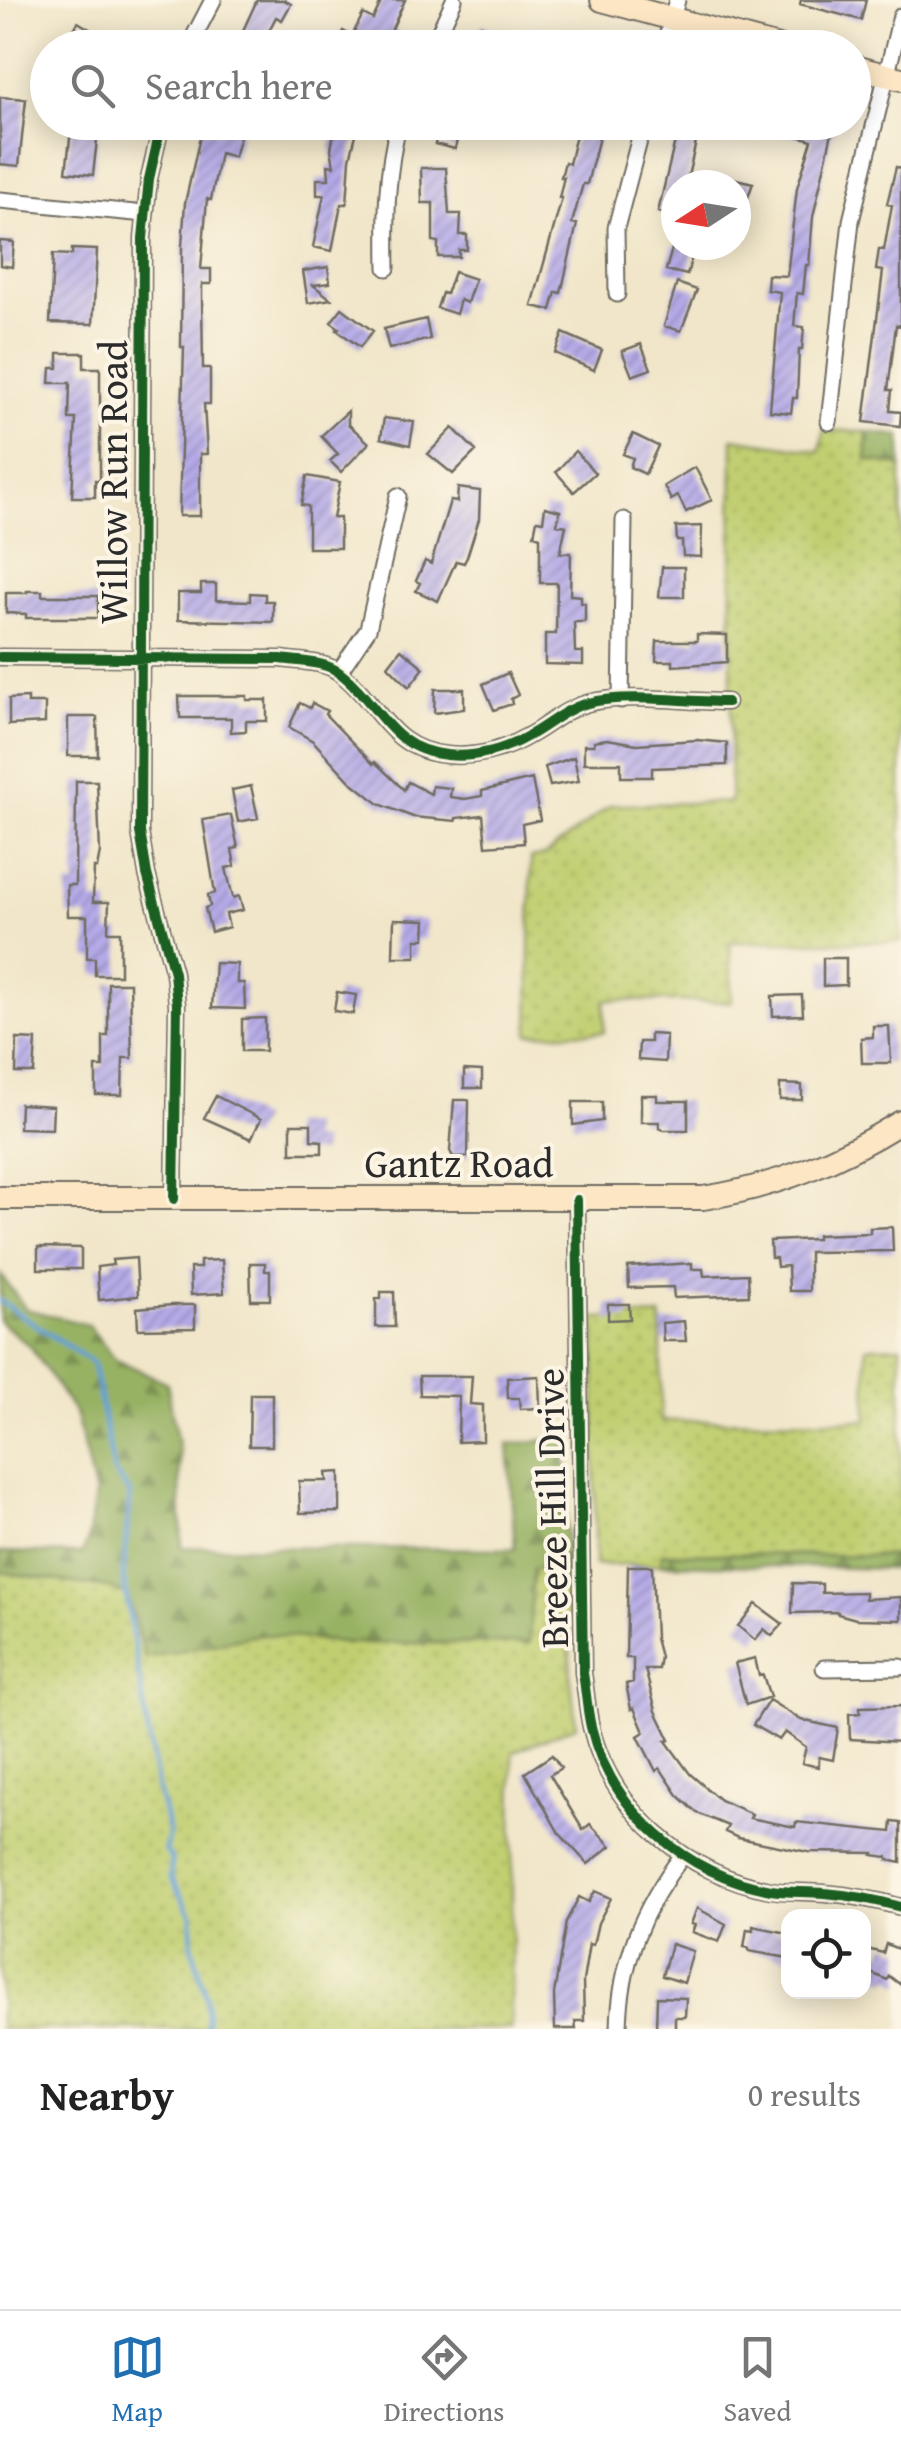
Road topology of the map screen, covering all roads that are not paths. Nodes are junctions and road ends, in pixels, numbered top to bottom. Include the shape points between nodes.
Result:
1 (213, 0) edge
2 (454, 0) edge
3 (602, 0) edge
4 (674, 9) edge
5 (901, 16) edge
6 (197, 30) edge
7 (440, 30) edge
8 (732, 30) edge
9 (894, 78) edge
10 (159, 140) edge
11 (394, 140) edge
12 (639, 140) edge
13 (0, 200) edge
14 (145, 214) junction
15 (387, 268) dead end
16 (617, 294) dead end
17 (829, 422) dead end
18 (398, 496) dead end
19 (624, 520) dead end
20 (0, 657) edge
21 (141, 658) junction
22 (340, 672) junction
23 (621, 700) junction
24 (727, 702) dead end
25 (901, 1122) edge
26 (0, 1198) edge
27 (174, 1199) junction
28 (578, 1200) junction
29 (901, 1667) edge
30 (824, 1668) dead end
31 (683, 1855) junction
32 (901, 1908) edge
33 (619, 2029) edge

1 - 6 street
2 - 7 street
3 - 4 main road
4 - 8 main road
5 - 9 street
9 - 17 street via 851,222
10 - 14 street, Willow Run Road
11 - 15 street via 385,193
12 - 16 street via 616,228
13 - 14 street
14 - 21 street, Willow Run Road
18 - 22 street via 368,629
19 - 23 street
20 - 21 street
21 - 22 street via 281,659
21 - 27 street, Willow Run Road via 140,832 178,1005
22 - 23 street via 408,743 448,756 493,751 564,711
23 - 24 street
25 - 28 main road, Gantz Road via 846,1154 766,1186 703,1198
26 - 27 main road, Gantz Road
27 - 28 main road, Gantz Road
28 - 31 street, Breeze Hill Drive via 583,1673 591,1728 628,1803
29 - 30 street
31 - 32 street, Breeze Hill Drive via 725,1878 772,1890 870,1898
31 - 33 street via 630,1948

